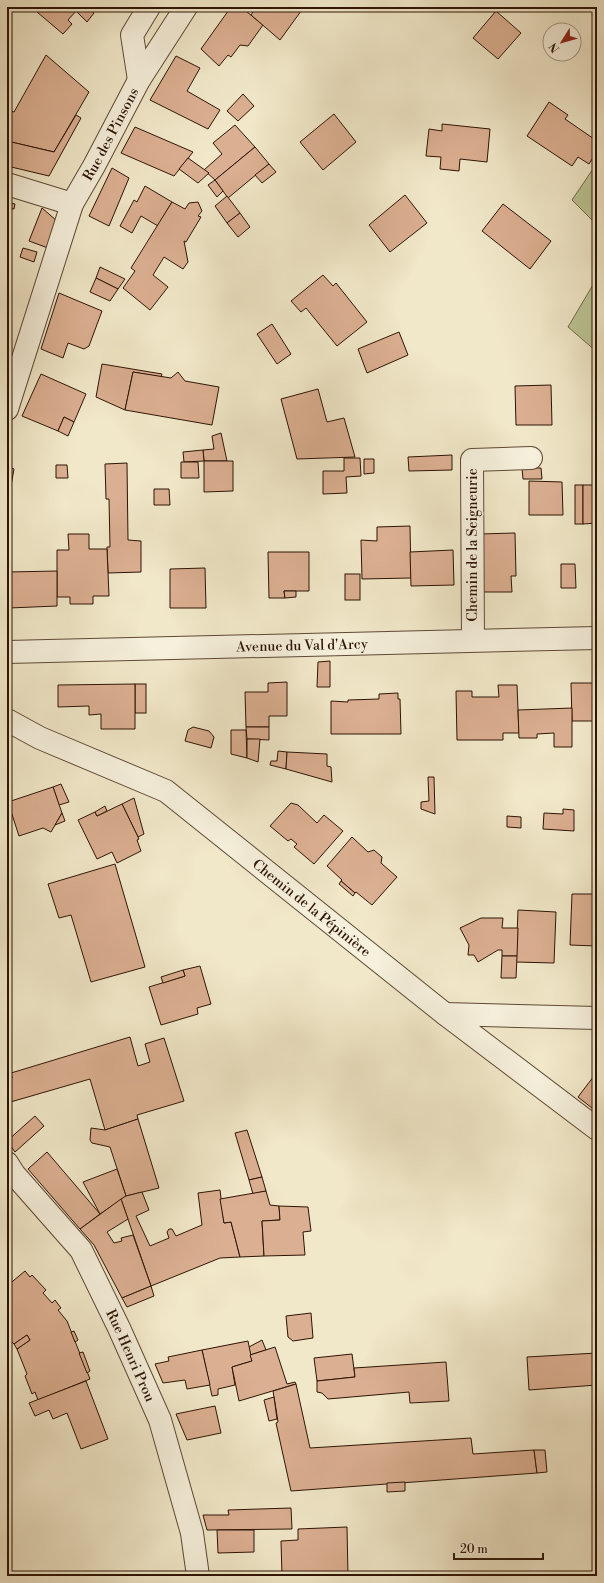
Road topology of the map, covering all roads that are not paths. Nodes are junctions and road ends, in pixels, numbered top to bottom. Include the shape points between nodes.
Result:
1 (149, 7) edge
2 (186, 7) edge
3 (139, 80) junction
4 (7, 184) edge
5 (72, 204) junction
6 (7, 409) edge
7 (531, 458) dead end
8 (597, 638) edge
9 (473, 640) junction
10 (7, 652) edge
11 (7, 720) edge
12 (445, 1014) junction
13 (597, 1018) edge
14 (597, 1129) edge
15 (7, 1163) edge
16 (198, 1576) edge

1 - 3 street via 132,35
2 - 3 street, Rue des Pinsons
3 - 5 street, Rue des Pinsons
4 - 5 street
5 - 6 street, Rue des Pinsons
7 - 9 street, Chemin de la Seigneurie via 472,460
8 - 9 street, Avenue du Val d'Arcy
9 - 10 street, Avenue du Val d'Arcy
11 - 12 street, Chemin de la Pépinière via 40,738 166,791
12 - 13 street
12 - 14 street, Chemin de la Pépinière
15 - 16 street, Rue Henri Prou via 81,1250 119,1328 160,1420 192,1533

